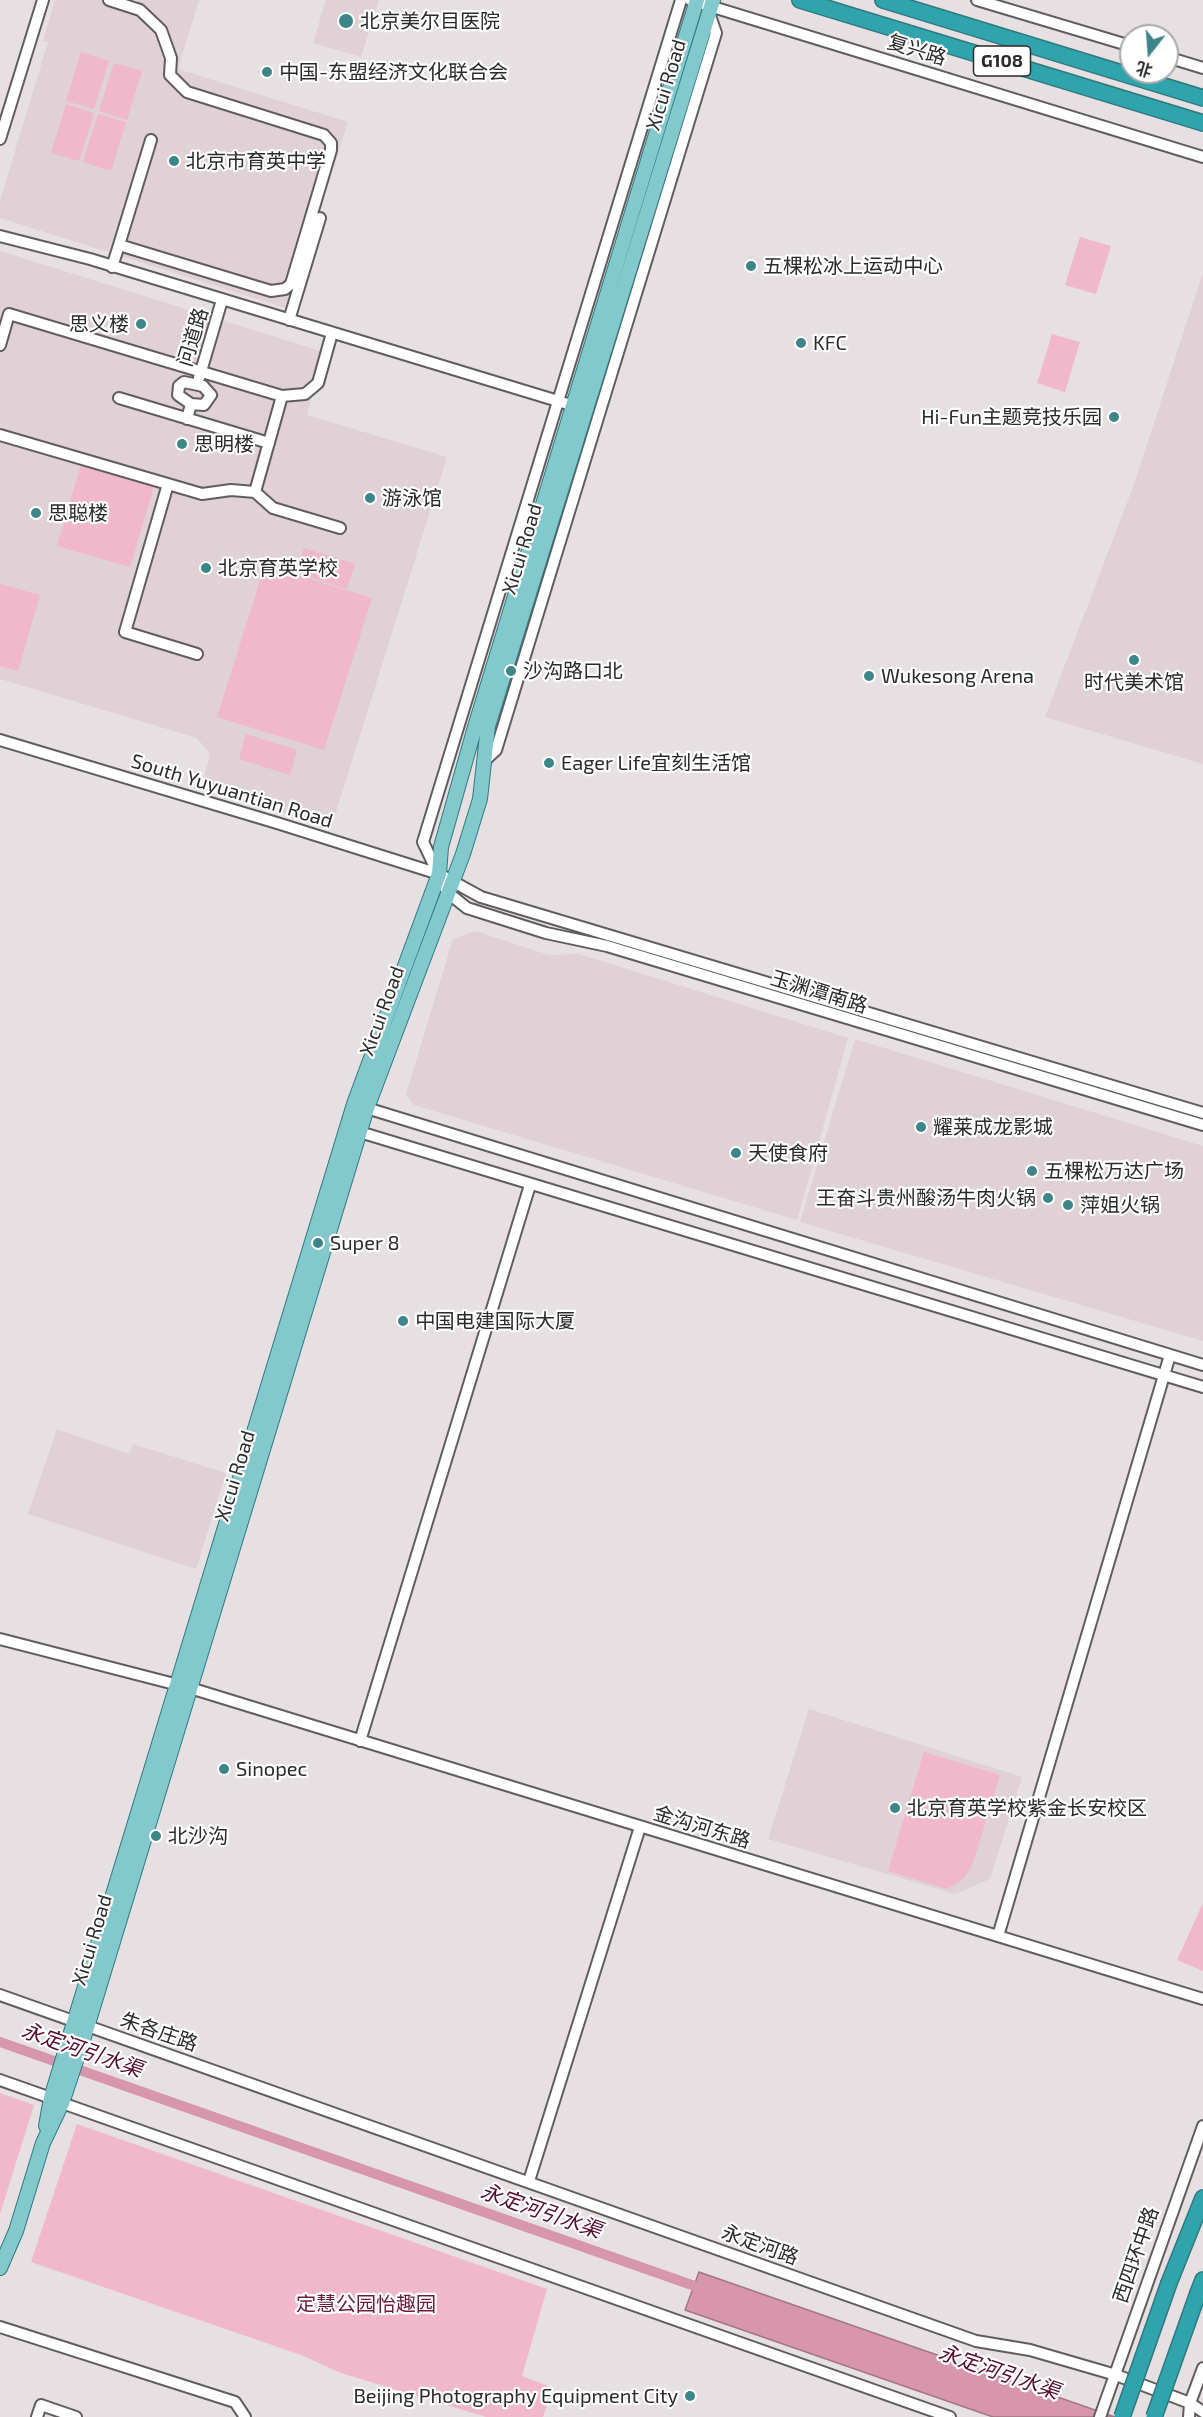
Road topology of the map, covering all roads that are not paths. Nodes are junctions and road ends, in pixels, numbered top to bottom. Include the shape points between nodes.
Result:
1 (43, 0) edge
2 (109, 0) edge
3 (681, 0) edge
4 (800, 0) edge
5 (883, 0) edge
6 (977, 0) edge
7 (694, 1) edge
8 (711, 6) edge
9 (1119, 42) edge
10 (1179, 61) edge
11 (1203, 68) edge
12 (1203, 98) edge
13 (1203, 123) edge
14 (0, 140) edge
15 (151, 140) dead end
16 (1203, 157) edge
17 (320, 218) dead end
18 (0, 236) edge
19 (119, 245) junction
20 (112, 267) junction
21 (222, 300) junction
22 (289, 320) junction
23 (333, 333) junction
24 (0, 345) edge
25 (201, 372) junction
26 (197, 384) junction
27 (282, 396) junction
28 (119, 398) dead end
29 (559, 402) junction
30 (191, 404) junction
31 (580, 408) junction
32 (186, 418) junction
33 (0, 435) edge
34 (268, 443) junction
35 (168, 484) junction
36 (255, 492) junction
37 (340, 528) dead end
38 (197, 654) dead end
39 (0, 740) edge
40 (484, 761) junction
41 (446, 882) junction
42 (361, 1106) junction
43 (1203, 1113) edge
44 (1203, 1125) edge
45 (353, 1130) junction
46 (530, 1185) junction
47 (1170, 1355) junction
48 (1203, 1365) edge
49 (1164, 1375) junction
50 (1203, 1386) edge
51 (0, 1639) edge
52 (176, 1685) junction
53 (190, 1688) junction
54 (360, 1741) junction
55 (640, 1827) junction
56 (998, 1936) junction
57 (0, 1995) edge
58 (1203, 1999) edge
59 (79, 2029) junction
60 (0, 2080) edge
61 (58, 2096) junction
62 (306, 2102) joint
63 (1203, 2126) edge
64 (529, 2181) junction
65 (1203, 2198) edge
66 (0, 2268) edge
67 (1203, 2280) edge
68 (0, 2327) edge
69 (1203, 2368) edge
70 (1116, 2375) junction
71 (1190, 2403) junction
72 (1203, 2412) edge
73 (38, 2417) edge
74 (76, 2417) edge
75 (245, 2417) edge
76 (950, 2417) edge
77 (1100, 2417) edge
78 (1122, 2417) edge
79 (1154, 2417) edge
80 (1189, 2417) edge

1 - 14 street
2 - 19 street via 140,10 161,30 171,58 170,75 187,92 324,135 332,150 291,284 285,289 271,291
3 - 29 street
4 - 13 highway, G108
5 - 12 highway, G108
6 - 9 street
7 - 8 street, 复兴路
7 - 31 main road, Xicui Road
8 - 16 street, 复兴路
8 - 31 main road, Xicui Road
8 - 40 street via 716,33 496,750
10 - 11 street
15 - 19 street
17 - 22 street
18 - 20 street
19 - 20 street
20 - 21 street
21 - 22 street
21 - 25 street, 问道路
22 - 23 street
23 - 27 street via 318,383 305,394
23 - 29 street
24 - 25 street via 9,314
25 - 26 street, 问道路
25 - 27 street
26 - 30 street via 186,382 179,388 180,398
26 - 30 street via 209,391 210,400 201,406
27 - 34 street
28 - 32 street
29 - 31 street
29 - 41 street via 423,842
30 - 32 street
31 - 40 main road, Xicui Road via 488,726
31 - 41 main road, Xicui Road via 475,727 441,847
32 - 34 street
33 - 35 street
34 - 36 street
35 - 36 street via 202,494
35 - 38 street via 124,632
36 - 37 street via 273,508
39 - 41 street, South Yuyuantian Road via 277,822
40 - 41 main road, Xicui Road via 480,799 463,854
41 - 42 main road, Xicui Road
41 - 42 main road, Xicui Road
41 - 43 street, 玉渊潭南路 via 481,897
41 - 44 street, 玉渊潭南路 via 467,908 546,933 607,946
42 - 45 main road, Xicui Road
42 - 47 street
45 - 46 street
45 - 52 main road, Xicui Road
45 - 53 main road, Xicui Road
46 - 49 street
46 - 54 street
47 - 48 street
47 - 49 street
49 - 50 street
49 - 56 street
51 - 52 street, 金沟河东路
52 - 53 street, 金沟河东路
52 - 59 main road, Xicui Road
53 - 54 street, 金沟河东路
53 - 59 main road, Xicui Road
54 - 55 street, 金沟河东路
55 - 56 street, 金沟河东路
55 - 64 street
56 - 58 street, 金沟河东路
57 - 59 street, 朱各庄路
59 - 61 main road
59 - 62 street, 朱各庄路
60 - 61 street
61 - 66 main road via 16,2231
61 - 76 street
62 - 64 street, 永定河路
63 - 70 street, 西四环中路
64 - 70 street, 永定河路 via 976,2341 1030,2350
65 - 78 highway, 西四环中路, bridge
67 - 79 highway, bridge
68 - 75 street via 235,2402
69 - 71 street
70 - 71 street, 永定河路
70 - 77 street, 西四环中路
71 - 72 street, 永定河路
71 - 80 street
73 - 74 street via 41,2406

